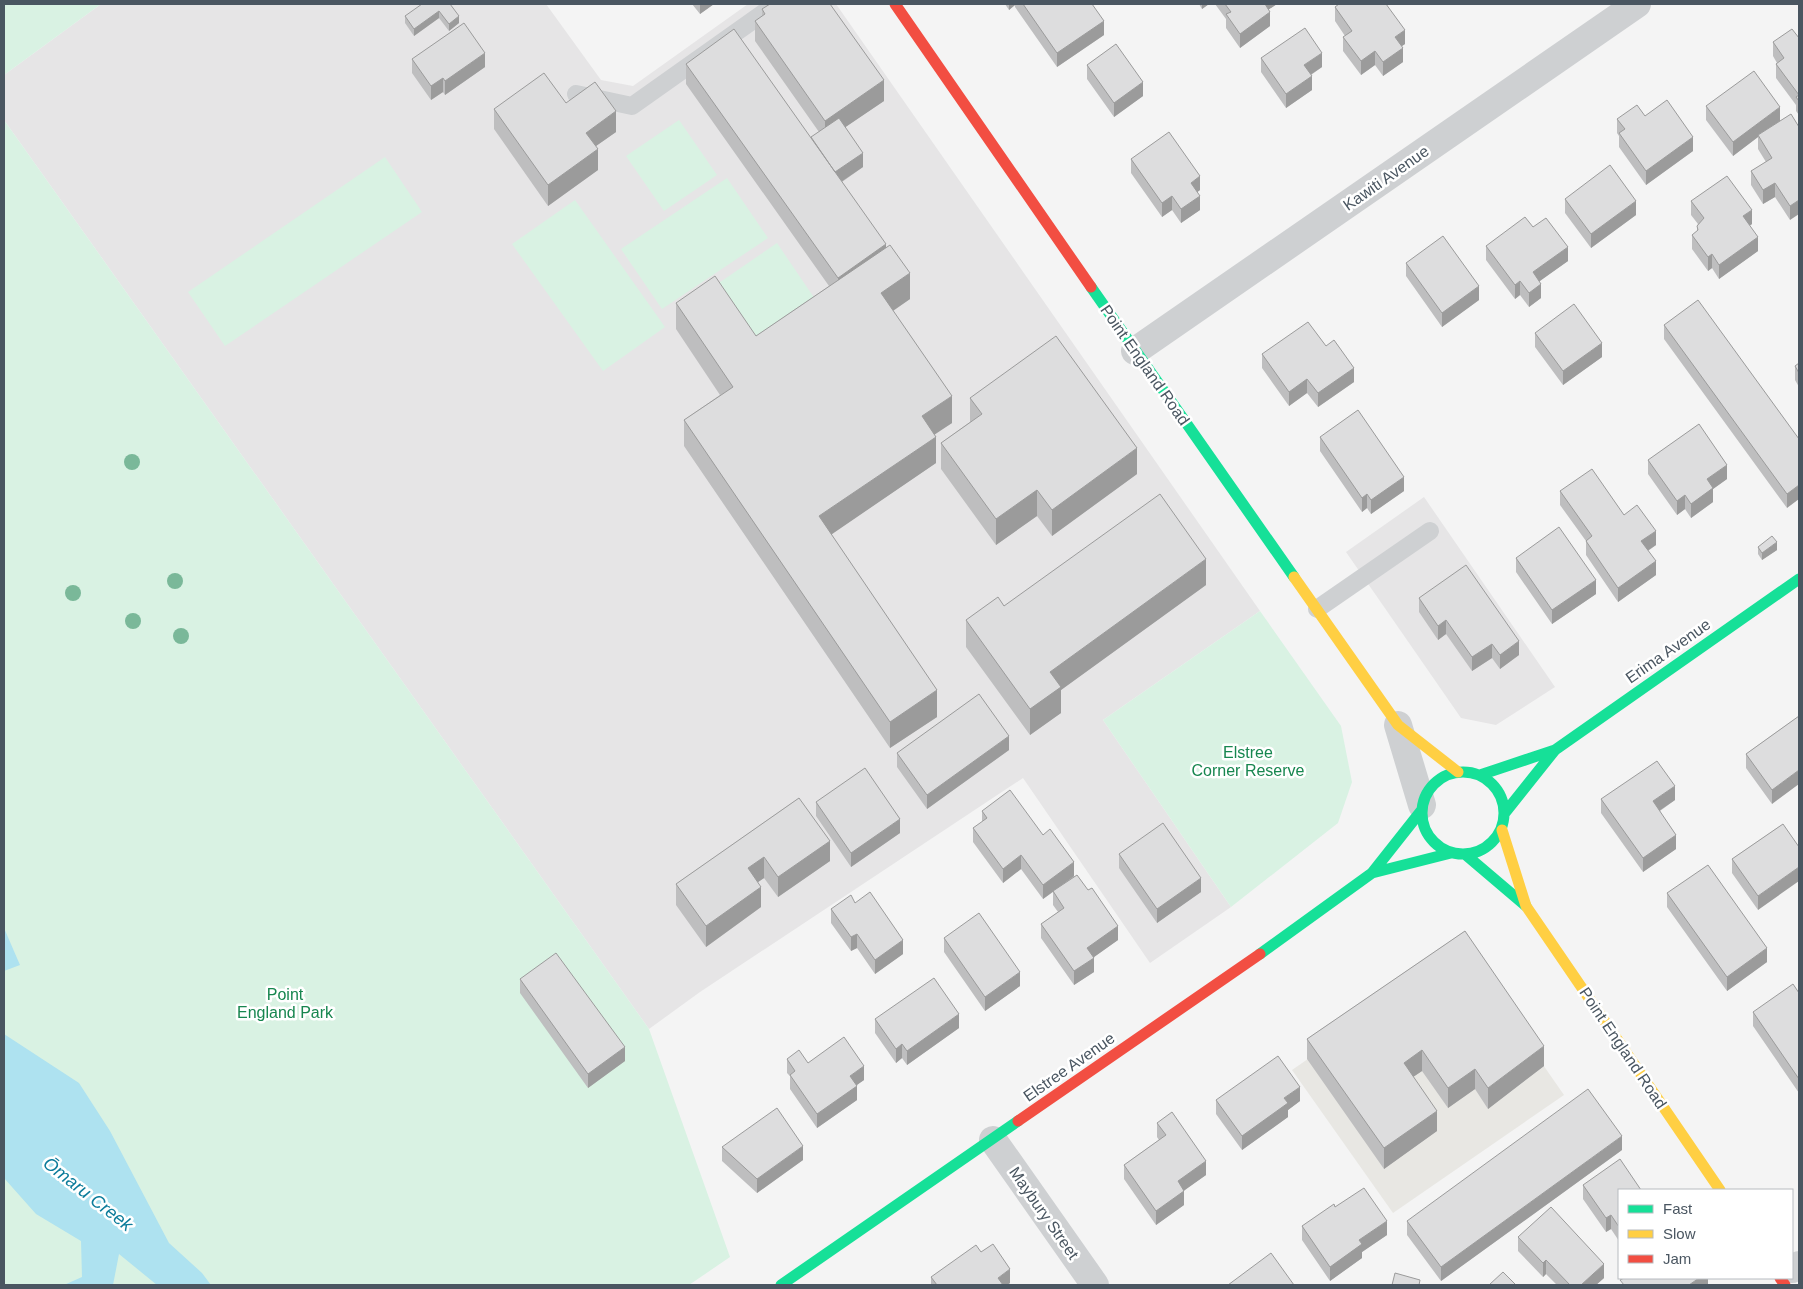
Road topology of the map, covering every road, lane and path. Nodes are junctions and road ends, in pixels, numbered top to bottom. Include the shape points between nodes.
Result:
1 (776, 4) edge
2 (895, 4) edge
3 (1636, 4) edge
4 (576, 94) edge
5 (1135, 351) junction
6 (1430, 531) dead end
7 (1799, 579) edge
8 (1317, 609) junction
9 (1398, 725) junction
10 (1555, 750) junction
11 (1458, 772) junction
12 (1480, 775) junction
13 (1422, 808) junction
14 (1504, 814) junction
15 (1502, 830) junction
16 (1451, 853) junction
17 (1466, 855) junction
18 (1372, 873) junction
19 (1526, 906) junction
20 (993, 1140) junction
21 (1719, 1189) edge
22 (781, 1285) edge
23 (1095, 1285) edge

1 - 4 lane via 632,106
2 - 5 street, Point England Road
3 - 5 street, Kawiti Avenue
5 - 8 street, Point England Road
6 - 8 lane
7 - 10 street, Erima Avenue
8 - 9 street, Point England Road
9 - 11 street, Point England Road
9 - 13 street, Point England Road
10 - 12 street, Erima Avenue
10 - 14 street, Erima Avenue
11 - 12 street
11 - 13 street via 1439,779 1428,790
12 - 14 street via 1496,787 1504,802
13 - 16 street via 1427,834 1438,846
13 - 18 street
14 - 15 street
15 - 17 street via 1484,850
15 - 19 street, Point England Road
16 - 17 street
16 - 18 street
17 - 19 street, Point England Road
18 - 20 street, Elstree Avenue
19 - 21 street, Point England Road
20 - 22 street, Elstree Avenue
20 - 23 street, Maybury Street

